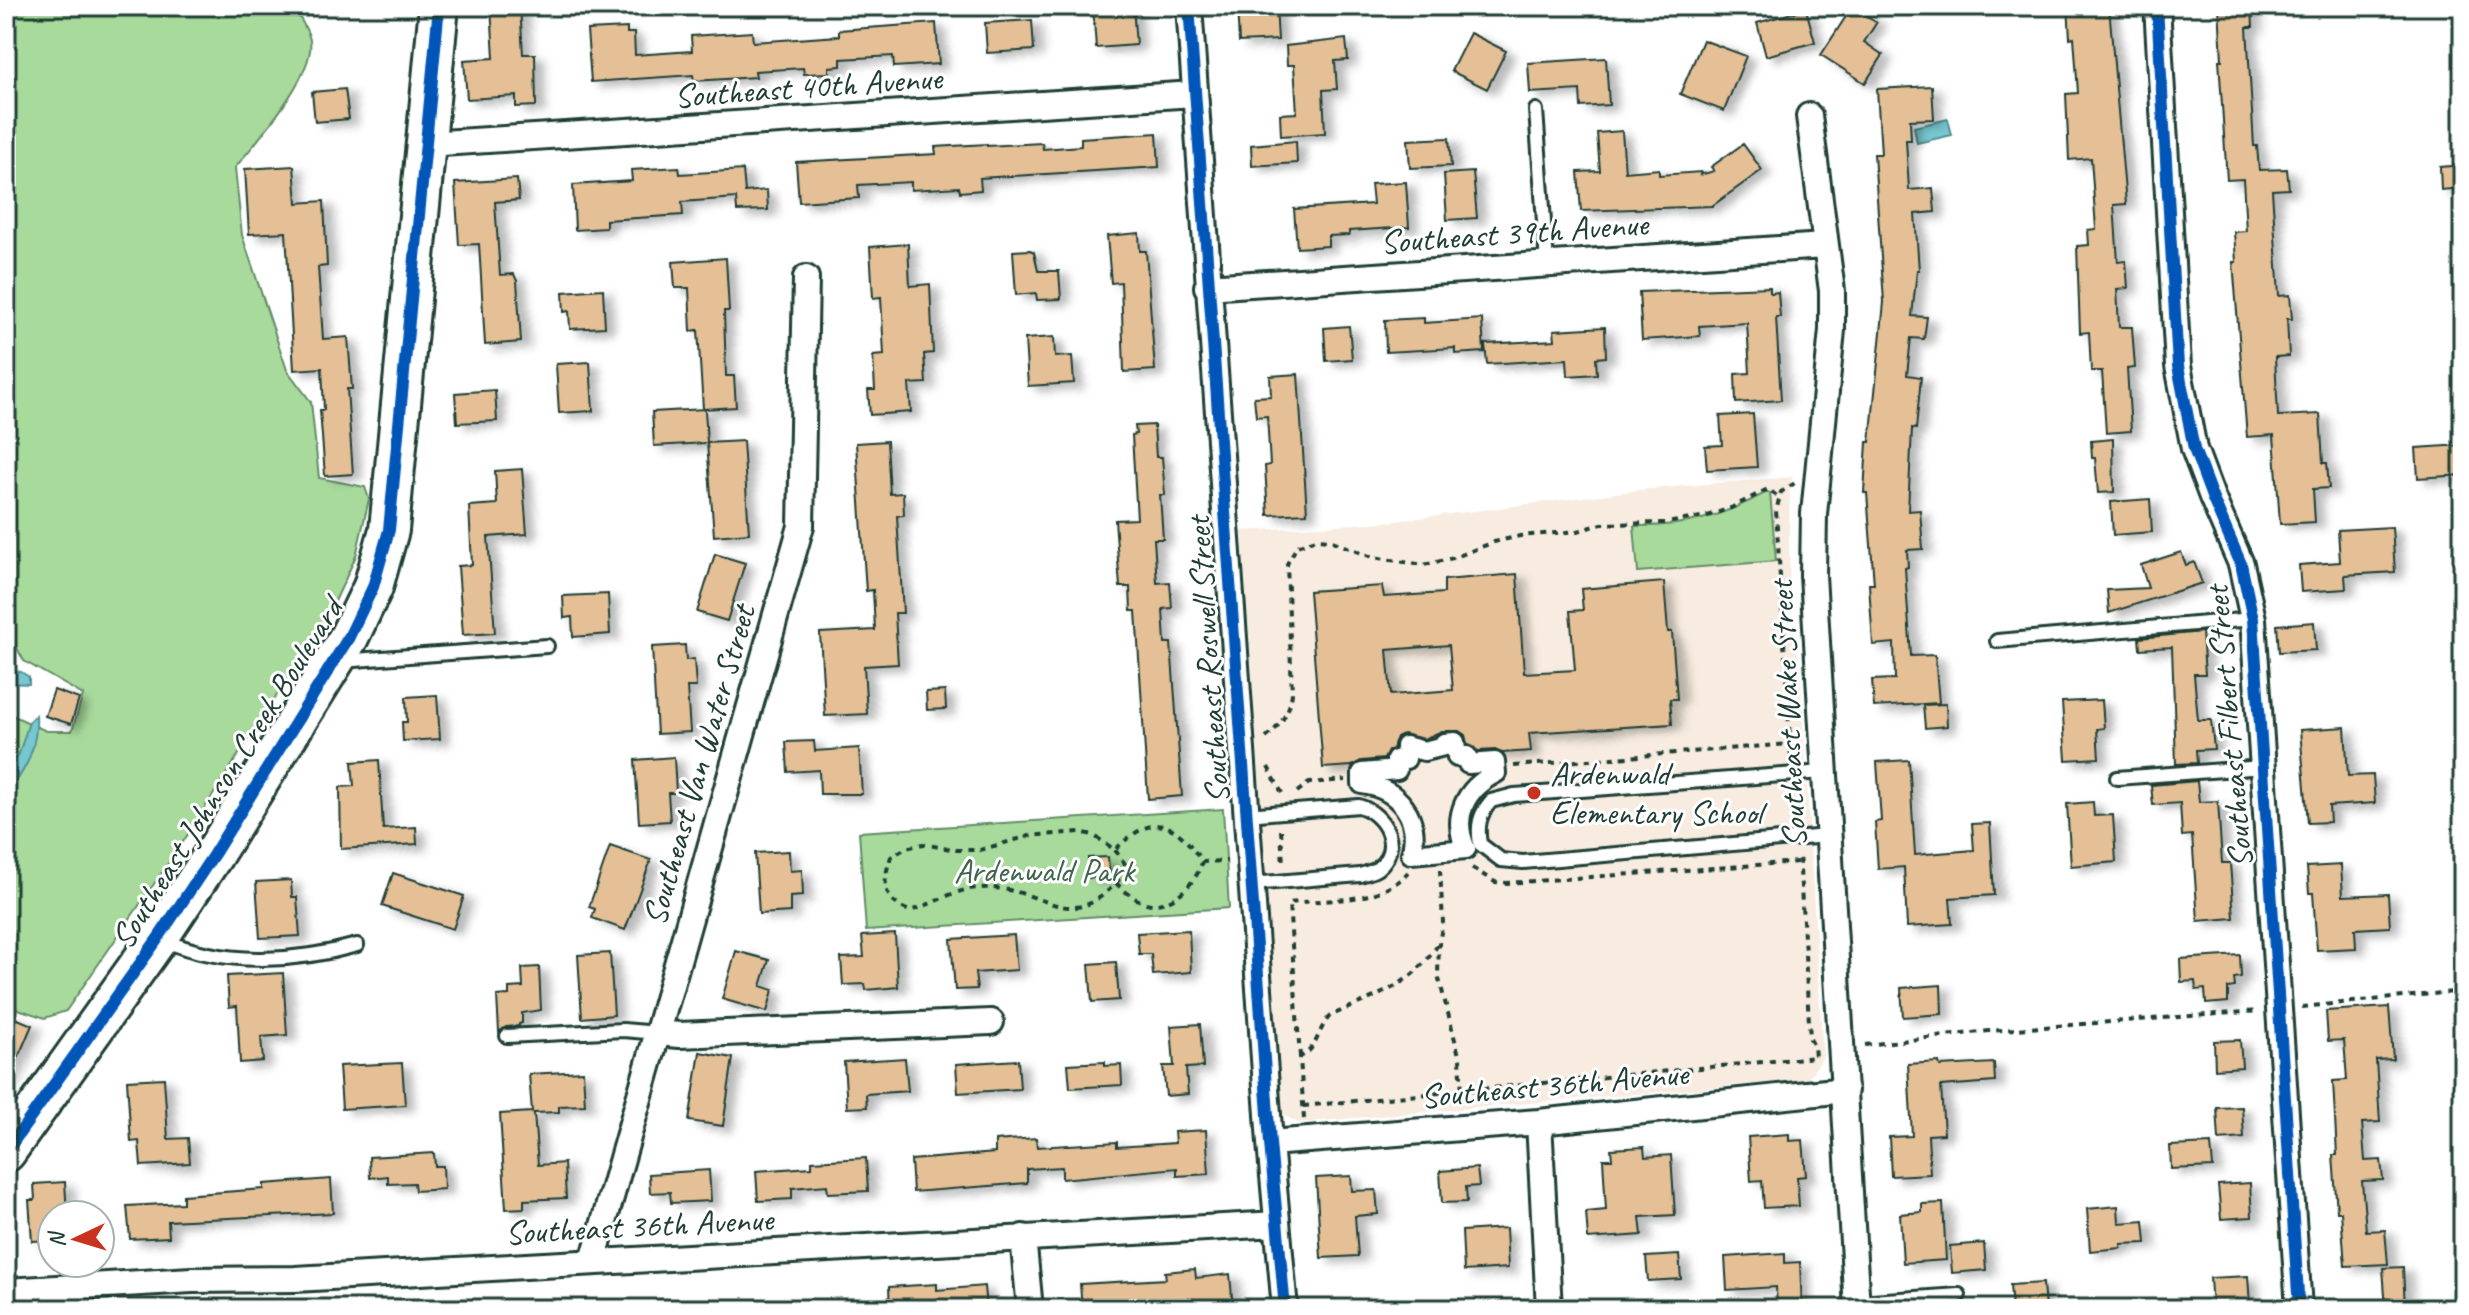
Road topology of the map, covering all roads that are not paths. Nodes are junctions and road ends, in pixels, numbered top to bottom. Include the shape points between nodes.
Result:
1 (439, 6) edge
2 (1189, 6) edge
3 (2157, 6) edge
4 (1194, 94) junction
5 (1536, 110) dead end
6 (1809, 116) dead end
7 (426, 144) junction
8 (1824, 246) junction
9 (1547, 264) junction
10 (806, 278) dead end
11 (1207, 287) junction
12 (2253, 619) junction
13 (1997, 641) dead end
14 (547, 646) dead end
15 (334, 662) junction
16 (2263, 767) junction
17 (1824, 772) junction
18 (2117, 778) dead end
19 (1246, 815) junction
20 (1827, 836) junction
21 (1417, 854) joint
22 (1251, 884) junction
23 (159, 937) junction
24 (357, 945) dead end
25 (991, 1022) dead end
26 (658, 1033) junction
27 (507, 1036) dead end
28 (1845, 1090) junction
29 (1539, 1122) junction
30 (1270, 1143) junction
31 (6, 1152) edge
32 (1277, 1224) junction
33 (1023, 1237) junction
34 (593, 1261) junction
35 (6, 1291) edge
36 (1959, 1295) dead end
37 (1857, 1305) edge
38 (1030, 1309) edge
39 (1285, 1309) edge
40 (1549, 1309) edge
41 (2299, 1309) edge

1 - 7 main road, Southeast Johnson Creek Boulevard
2 - 4 street, Southeast Roswell Street
3 - 12 street, Southeast Filbert Street via 2184,408 2194,449 2241,564
4 - 7 street, Southeast 40th Avenue
4 - 11 street, Southeast Roswell Street
5 - 9 lane
6 - 8 street, Southeast Wake Street
7 - 15 main road, Southeast Johnson Creek Boulevard via 389,530 373,587
8 - 9 street, Southeast 39th Avenue
8 - 17 street, Southeast Wake Street via 1832,330 1813,575
9 - 11 street, Southeast 39th Avenue
10 - 26 street, Southeast Van Water Street via 801,526
11 - 19 street, Southeast Roswell Street
12 - 13 lane
12 - 16 street, Southeast Filbert Street
14 - 15 lane
15 - 23 main road, Southeast Johnson Creek Boulevard
16 - 18 lane
16 - 41 street, Southeast Filbert Street
17 - 20 street, Southeast Wake Street
17 - 20 lane via 1514,795 1491,801 1478,821 1478,832 1480,844 1501,860 1523,862
19 - 22 street, Southeast Roswell Street
19 - 22 lane via 1359,806 1374,811 1390,839 1377,870
20 - 28 street, Southeast Wake Street
21 - 21 street via 1411,854 1413,828 1401,802 1387,790 1362,784 1362,773 1397,770 1396,760 1406,759 1405,746 1424,751 1455,742 1457,757 1467,756 1468,764 1495,762 1496,773 1470,792 1462,808 1466,849
22 - 30 street, Southeast Roswell Street
23 - 24 lane via 184,949 237,959
23 - 31 main road, Southeast Johnson Creek Boulevard
25 - 26 street
26 - 27 lane
26 - 34 street, Southeast Van Water Street
28 - 29 street, Southeast 36th Avenue
28 - 37 street, Southeast Wake Street
29 - 30 street, Southeast 36th Avenue
29 - 40 street
30 - 32 street, Southeast Roswell Street
32 - 33 street, Southeast 36th Avenue
32 - 39 street, Southeast Roswell Street
33 - 34 street, Southeast 36th Avenue
33 - 38 street
34 - 35 street, Southeast 36th Avenue
36 - 37 lane

